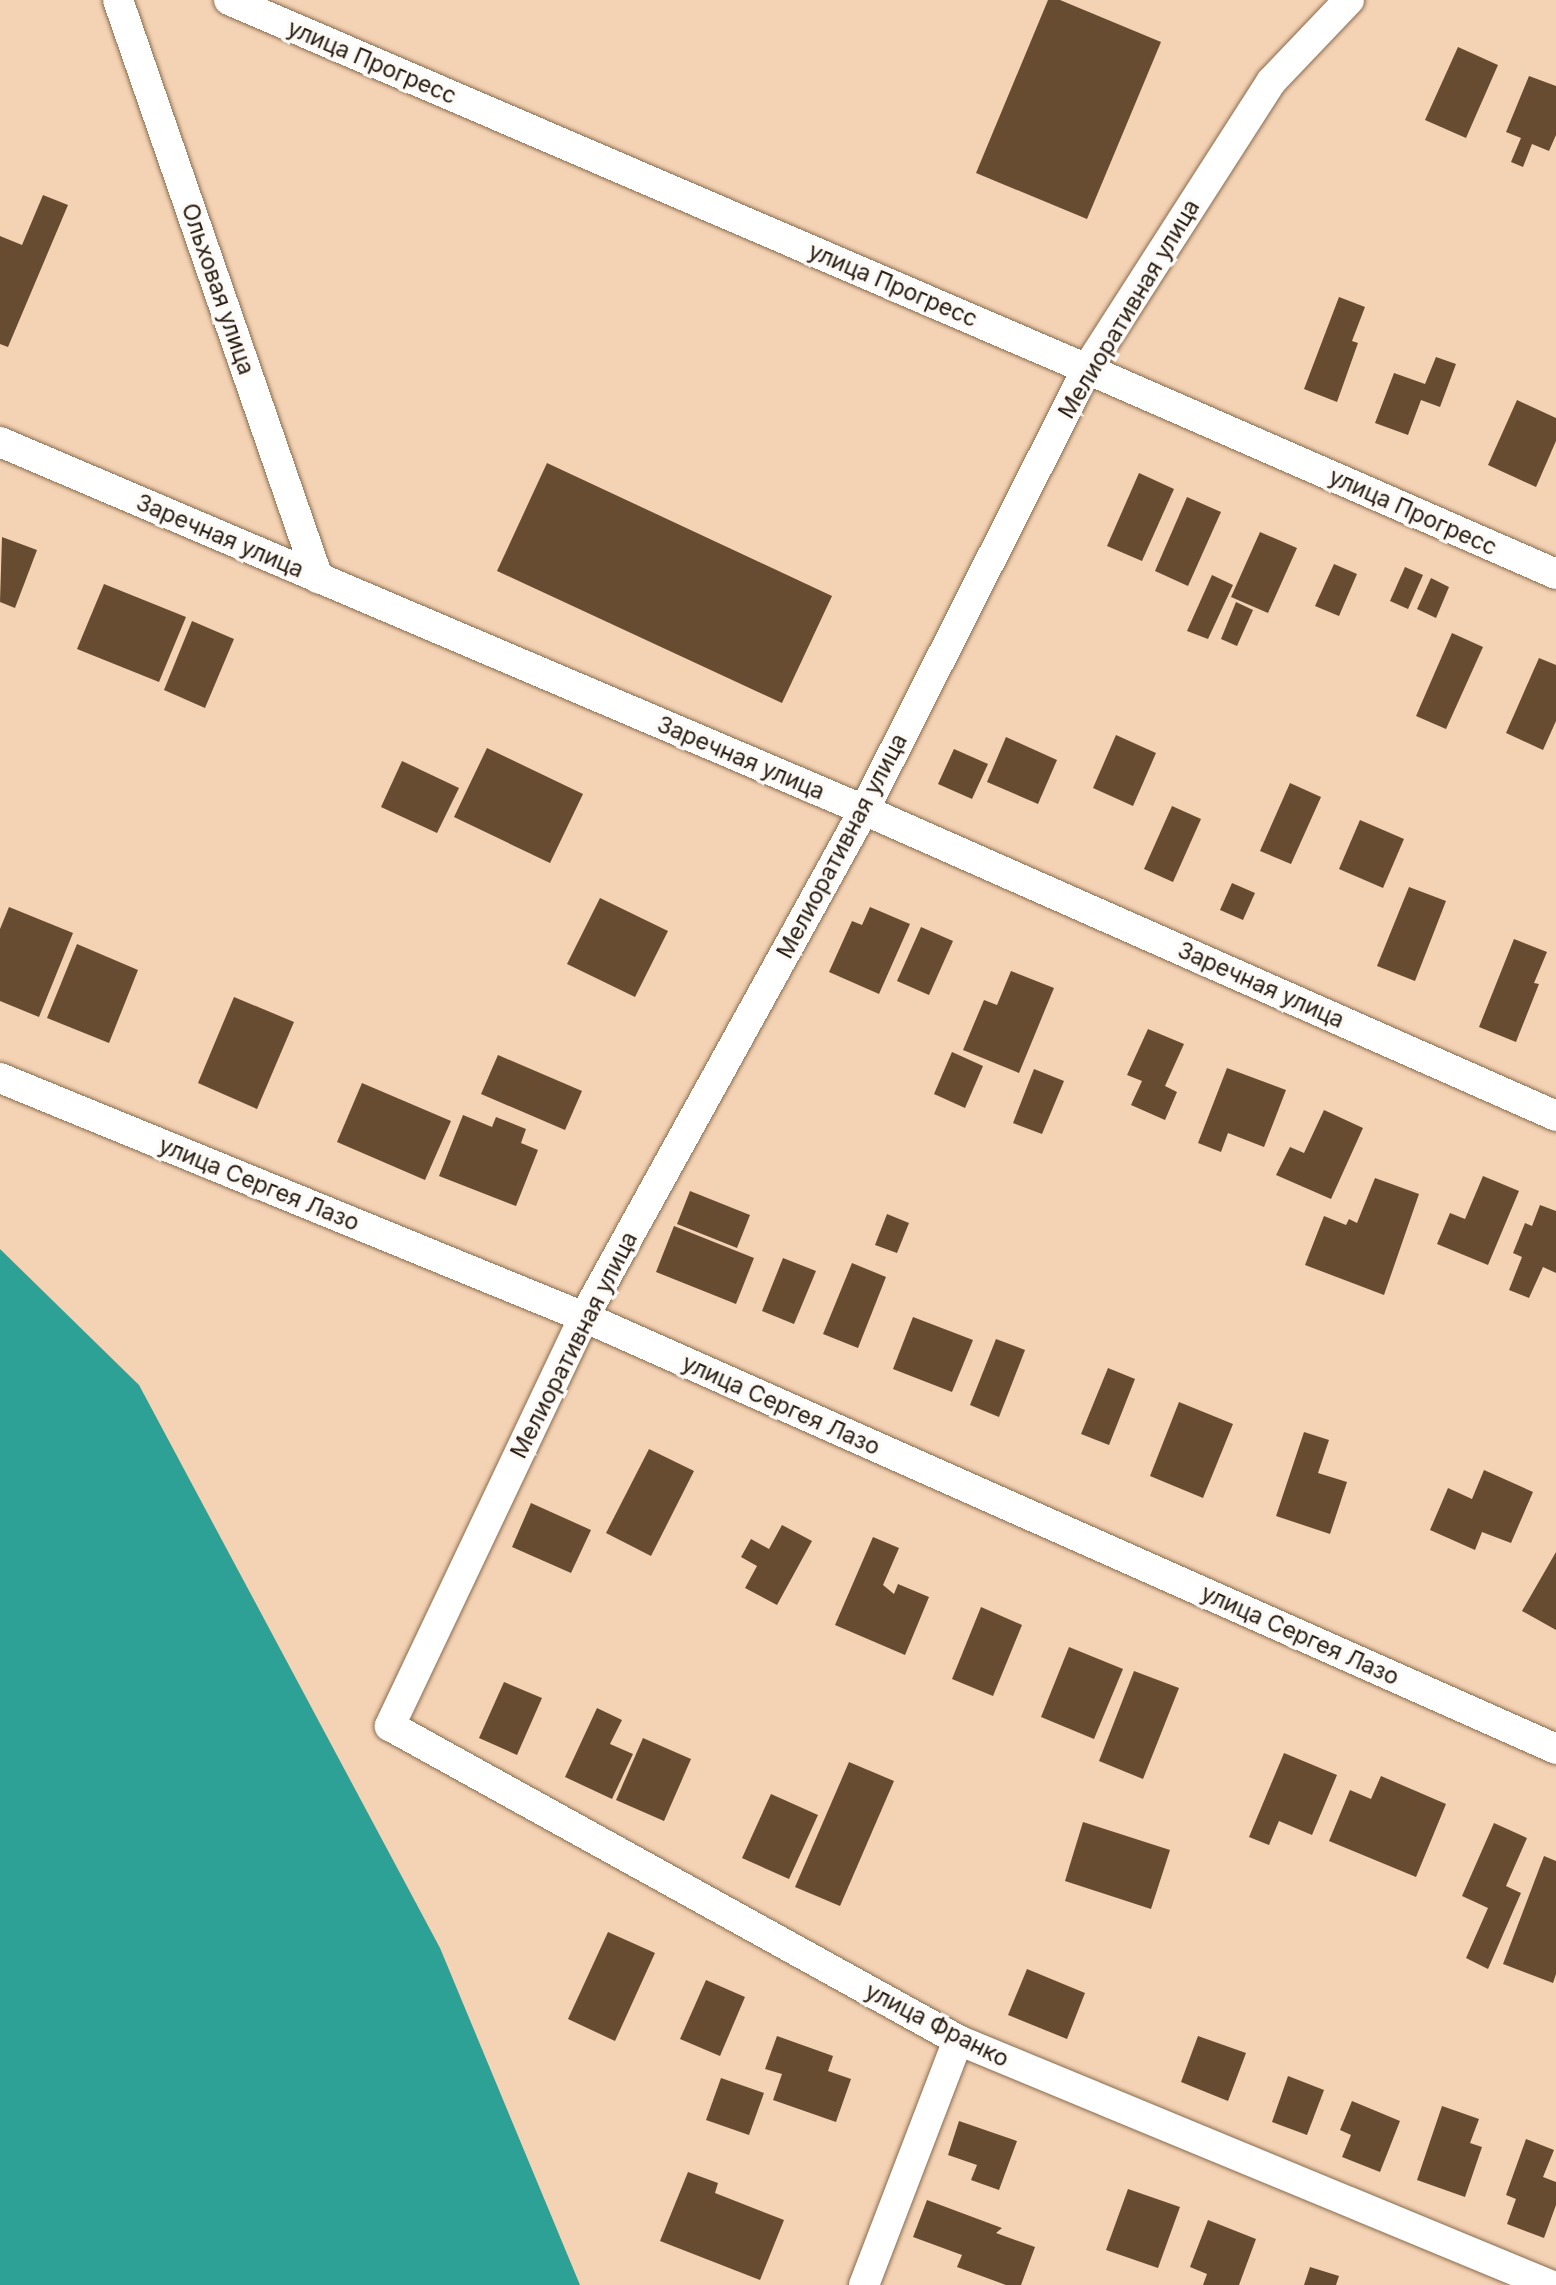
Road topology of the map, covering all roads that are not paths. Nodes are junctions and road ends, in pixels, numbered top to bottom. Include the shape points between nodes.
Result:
1 (118, 0) edge
2 (229, 0) edge
3 (1349, 0) edge
4 (1087, 369) junction
5 (0, 442) edge
6 (1556, 574) edge
7 (318, 578) junction
8 (864, 810) junction
9 (0, 1078) edge
10 (1556, 1116) edge
11 (584, 1318) junction
12 (390, 1726) joint
13 (1556, 1749) edge
14 (958, 2040) junction
15 (864, 2285) edge
16 (1550, 2285) edge

1 - 7 street, Ольховая улица
2 - 4 street, улица Прогресс
3 - 4 street, Мелиоративная улица via 1271,82
4 - 6 street, улица Прогресс
4 - 8 street, Мелиоративная улица
5 - 7 street, Заречная улица
7 - 8 street, Заречная улица
8 - 10 street, Заречная улица
8 - 11 street, Мелиоративная улица
9 - 11 street, улица Сергея Лазо
11 - 12 street, Мелиоративная улица
11 - 13 street, улица Сергея Лазо
12 - 14 street, улица Франко
14 - 15 street
14 - 16 street, улица Франко

